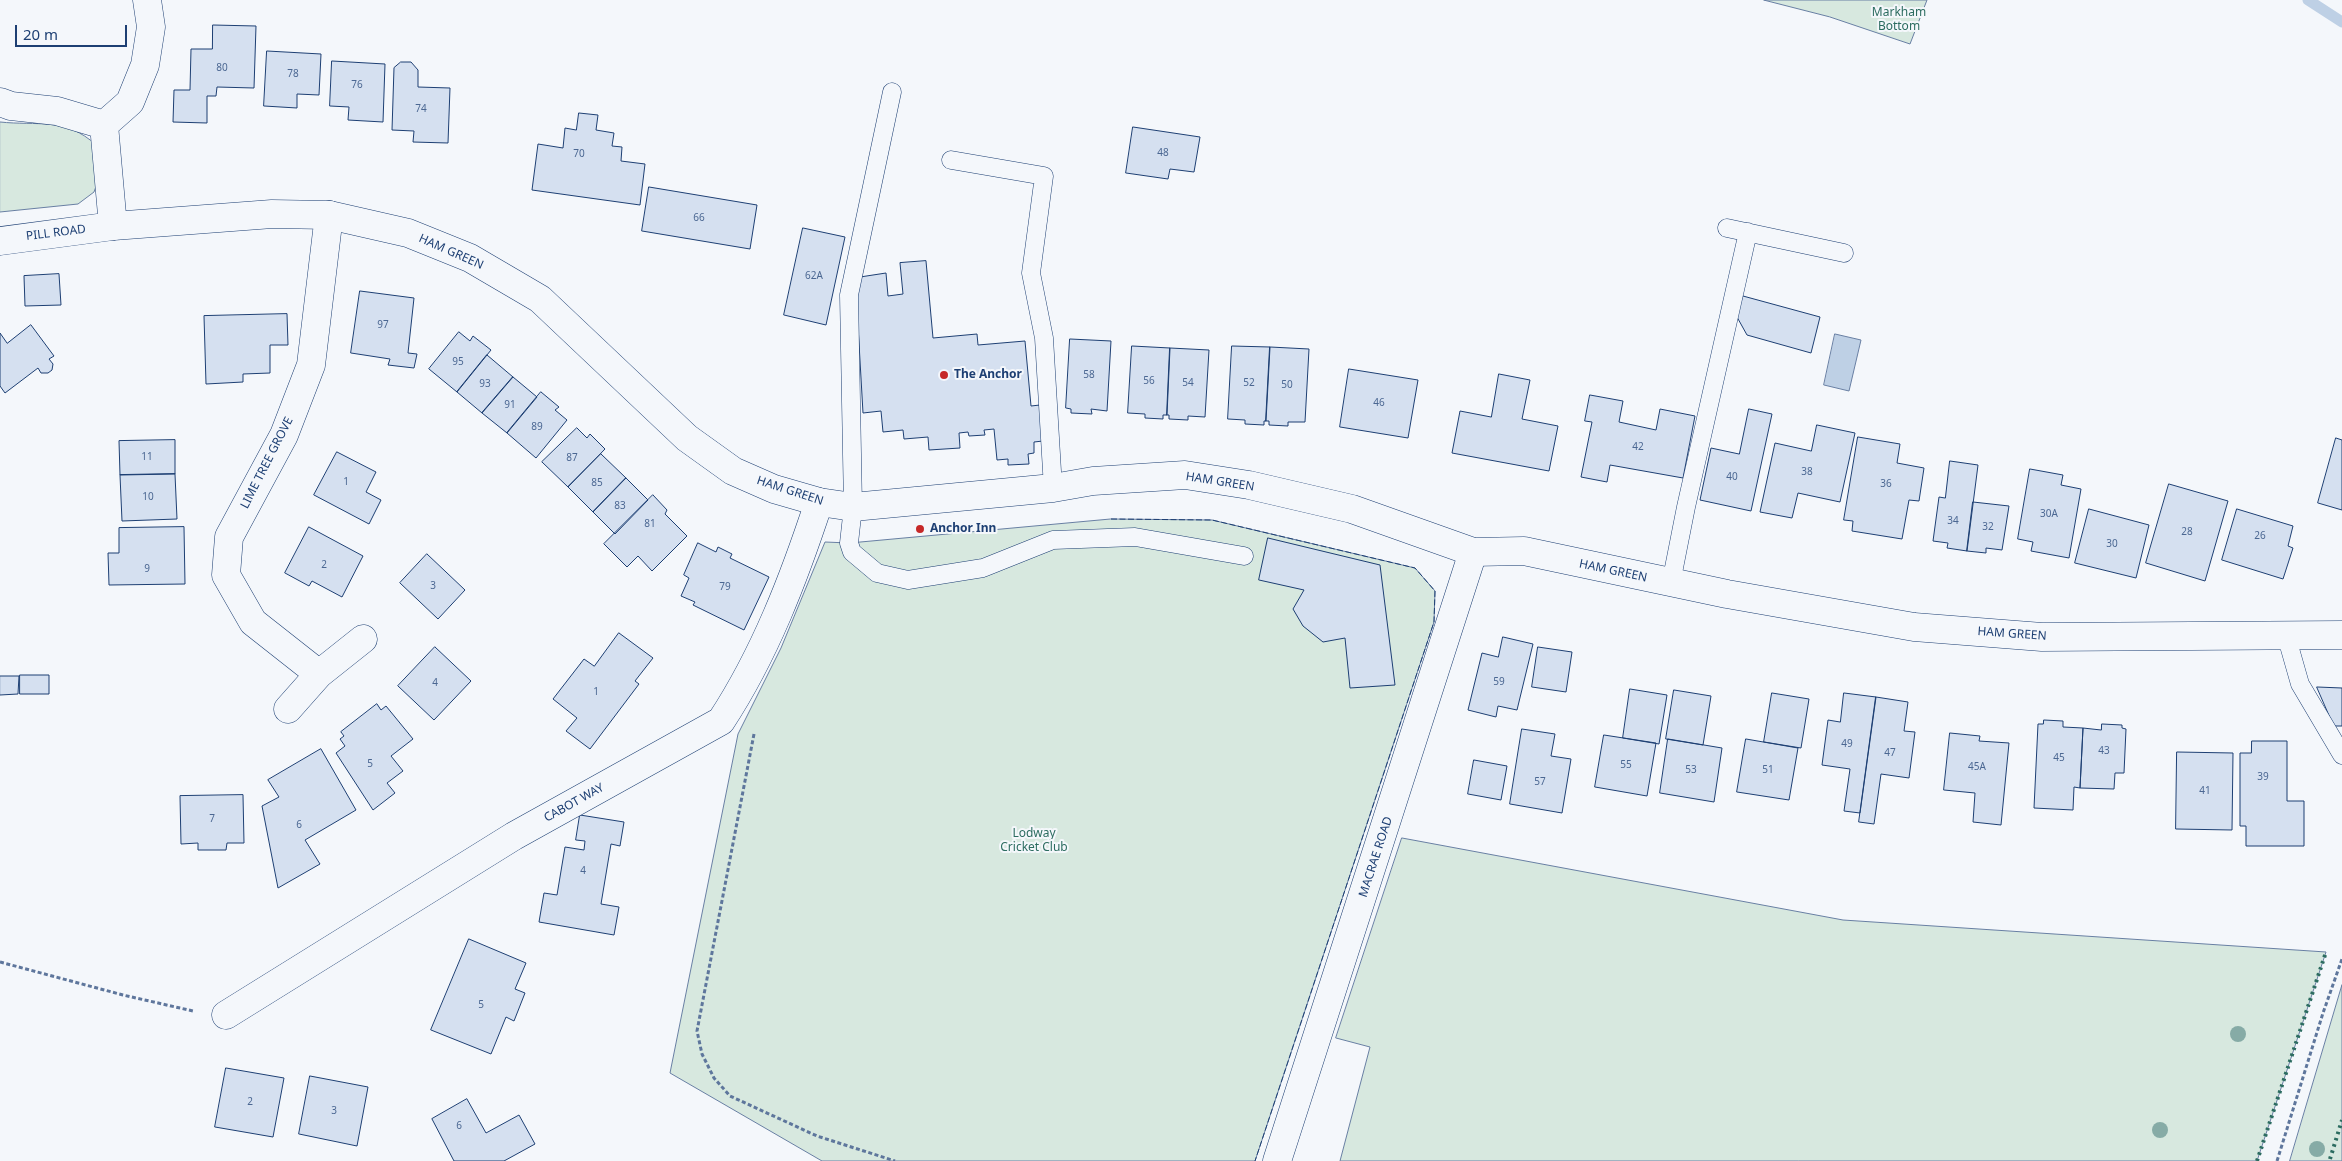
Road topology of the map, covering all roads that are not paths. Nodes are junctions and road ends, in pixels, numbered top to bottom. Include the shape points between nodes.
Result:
1 (147, 0) edge
2 (892, 92) dead end
3 (0, 102) edge
4 (104, 125) junction
5 (951, 160) dead end
6 (329, 215) junction
7 (113, 226) junction
8 (1727, 228) dead end
9 (1748, 232) junction
10 (0, 241) edge
11 (1844, 253) dead end
12 (1053, 488) junction
13 (819, 502) junction
14 (853, 507) junction
15 (1473, 552) junction
16 (1244, 556) dead end
17 (1671, 583) junction
18 (2286, 635) junction
19 (2342, 635) edge
20 (363, 638) dead end
21 (318, 674) junction
22 (288, 709) dead end
23 (2342, 755) edge
24 (226, 1015) road end
25 (1277, 1161) edge

1 - 4 street via 151,27 145,65 130,102
2 - 14 lane via 849,295
3 - 4 street via 57,111
4 - 7 street
5 - 12 lane via 1044,176 1031,272 1044,338
6 - 7 street, HAM GREEN via 272,214
6 - 13 street, HAM GREEN via 408,233 470,258 540,299 687,438 733,471 774,489
6 - 21 street, LIME TREE GROVE via 311,365 284,436 229,537 226,576 253,622
7 - 10 street, PILL ROAD
8 - 9 lane
9 - 11 lane
9 - 17 lane
12 - 14 street, HAM GREEN
12 - 15 street, HAM GREEN via 1093,481 1194,476 1352,508
13 - 14 street, HAM GREEN
13 - 24 street, CABOT WAY via 799,563 771,627 738,695 721,721 514,836
14 - 16 lane via 849,543 852,552 877,573 908,580 983,568 1053,540 1135,537
15 - 17 street, HAM GREEN via 1524,551
15 - 25 street, MACRAE ROAD
17 - 18 street, HAM GREEN via 1924,628 2042,637
18 - 19 street, HAM GREEN
18 - 23 lane via 2300,684
20 - 21 street
21 - 22 street

